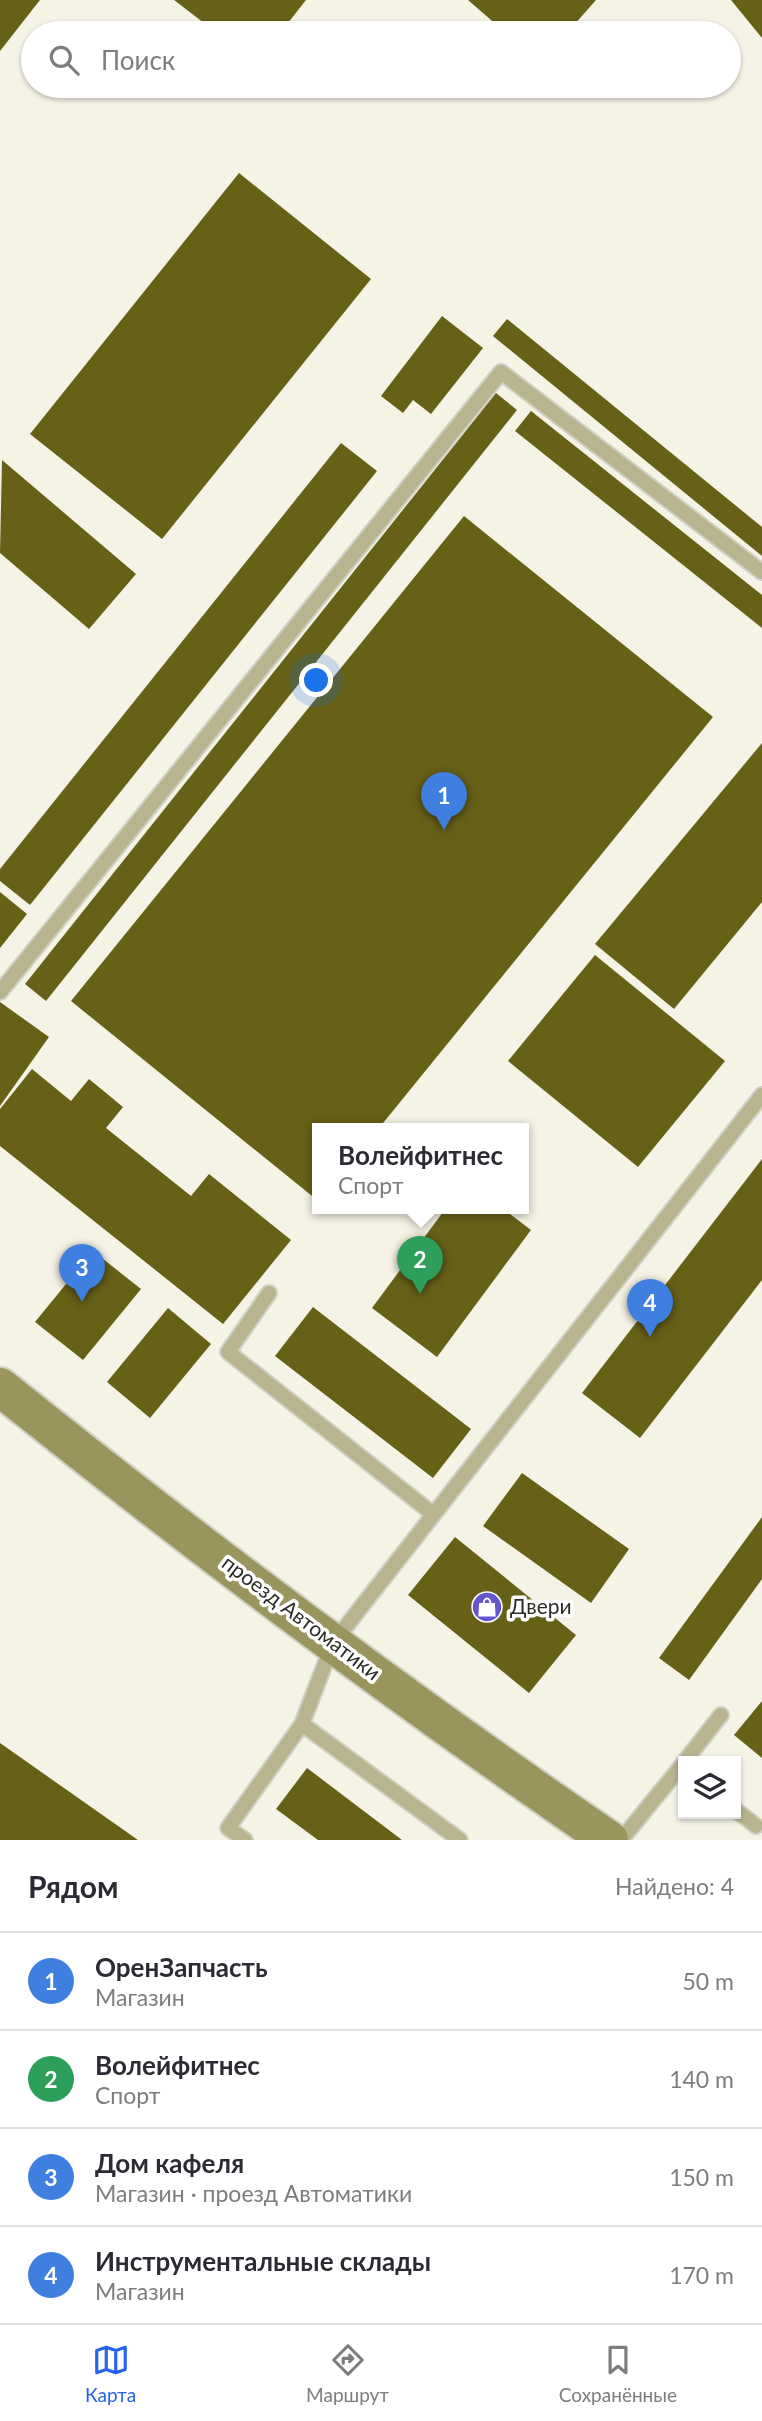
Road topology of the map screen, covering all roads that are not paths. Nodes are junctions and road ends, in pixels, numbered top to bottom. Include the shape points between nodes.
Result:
1 (762, 572) edge
2 (0, 992) edge
3 (762, 1095) edge
4 (269, 1293) dead end
5 (0, 1387) edge
6 (433, 1514) junction
7 (333, 1643) junction
8 (721, 1715) dead end
9 (302, 1724) junction
10 (690, 1756) edge
11 (678, 1771) edge
12 (741, 1814) edge
13 (756, 1826) dead end
14 (244, 1840) edge
15 (460, 1840) edge
16 (609, 1840) edge
17 (621, 1840) edge

1 - 2 lane via 500,372
3 - 6 lane
4 - 6 lane via 228,1352
5 - 7 main road, проезд Автоматики
6 - 7 lane
7 - 9 lane
7 - 16 main road, проезд Автоматики
8 - 10 lane
9 - 14 lane via 228,1828
9 - 15 lane
11 - 17 lane
12 - 13 lane

